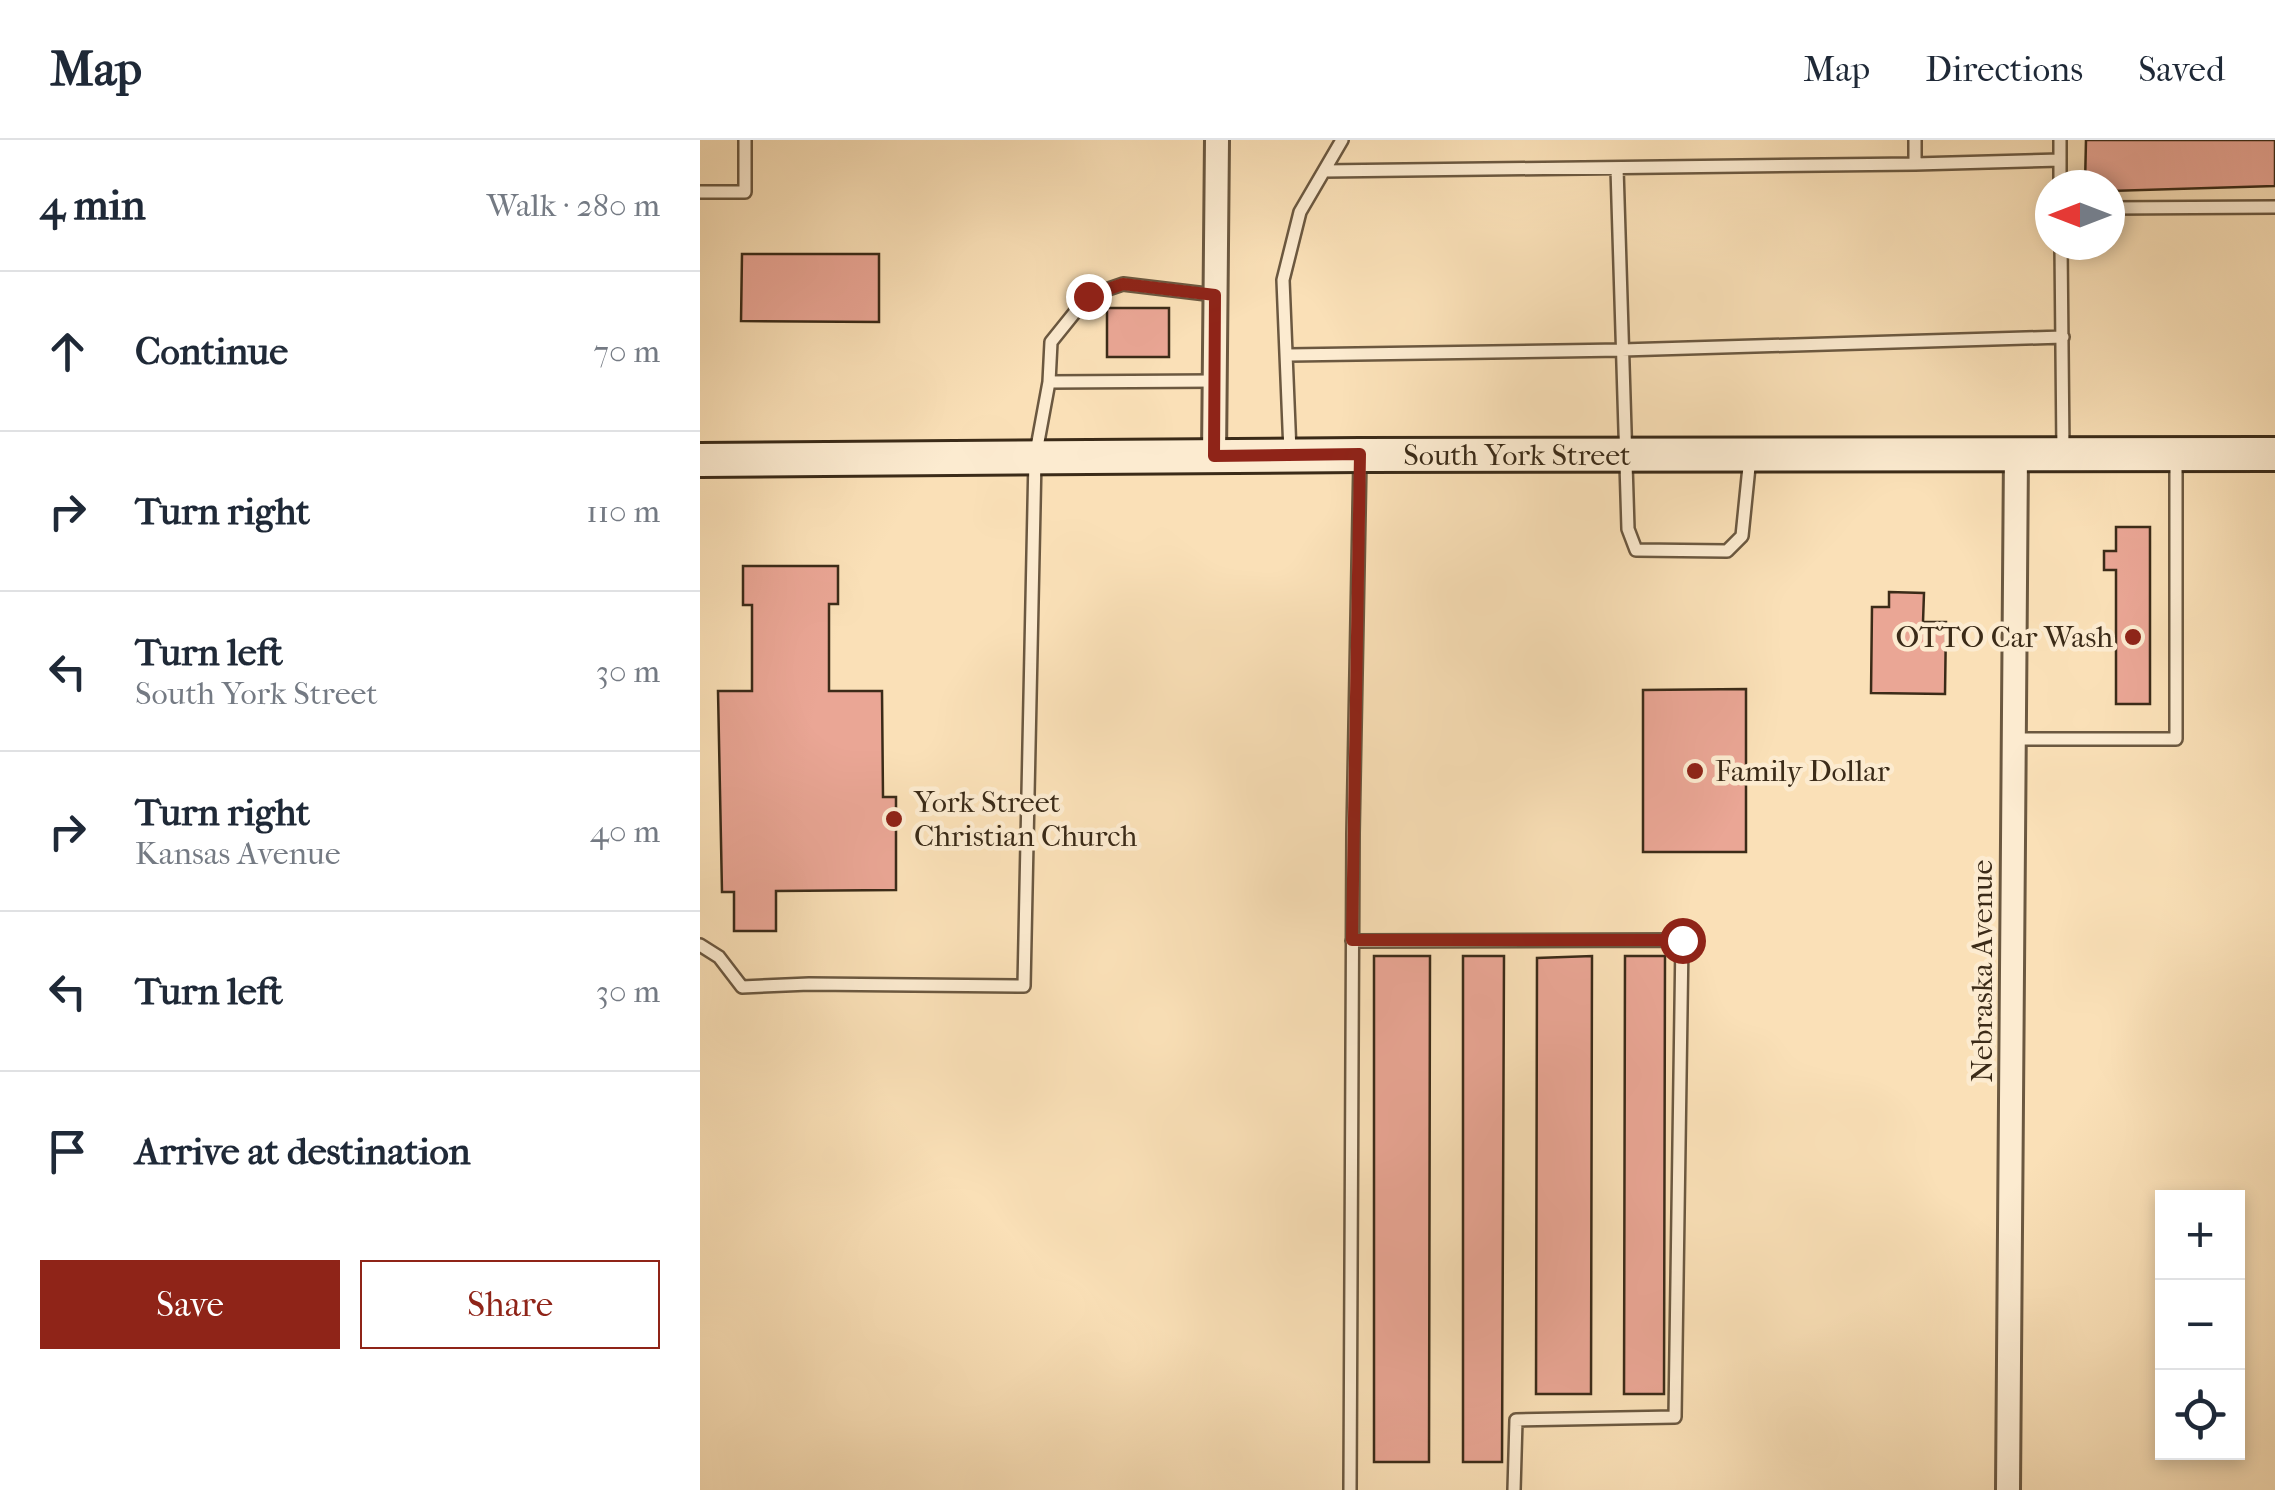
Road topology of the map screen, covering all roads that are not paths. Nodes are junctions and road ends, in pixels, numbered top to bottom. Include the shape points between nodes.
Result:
1 (745, 140) edge
2 (1216, 140) edge
3 (1342, 140) edge
4 (1914, 140) edge
5 (2060, 140) edge
6 (2060, 160) junction
7 (1916, 164) junction
8 (1617, 168) junction
9 (2060, 170) edge
10 (1324, 171) junction
11 (700, 192) edge
12 (2275, 207) edge
13 (2125, 208) edge
14 (2062, 260) edge
15 (1215, 295) junction
16 (2063, 336) junction
17 (1622, 350) junction
18 (1289, 355) junction
19 (1214, 381) junction
20 (1049, 382) junction
21 (2016, 453) junction
22 (2063, 453) junction
23 (2176, 453) junction
24 (1360, 454) junction
25 (1626, 454) junction
26 (2275, 454) edge
27 (1750, 455) junction
28 (1214, 456) junction
29 (1290, 456) junction
30 (1035, 458) junction
31 (700, 460) edge
32 (2014, 740) junction
33 (1352, 940) junction
34 (700, 945) edge
35 (1350, 1490) edge
36 (1514, 1490) edge
37 (2008, 1490) edge

1 - 11 lane via 745,192
2 - 15 street
3 - 10 lane
4 - 7 lane
5 - 6 lane
6 - 7 lane
6 - 9 lane
7 - 8 lane
8 - 10 lane
8 - 17 lane
10 - 18 lane via 1300,212 1284,280
12 - 13 lane
14 - 16 lane
15 - 19 street
15 - 20 lane via 1123,284 1088,296 1051,342
16 - 17 lane
16 - 22 lane
17 - 18 lane
17 - 25 lane
18 - 29 lane
19 - 20 lane
19 - 28 street
20 - 30 lane
21 - 22 main road, South York Street
21 - 27 main road, South York Street
21 - 32 street, Nebraska Avenue
22 - 23 main road, South York Street
23 - 26 main road, South York Street
23 - 32 lane via 2176,739
24 - 25 main road, South York Street
24 - 29 main road, South York Street
24 - 33 lane
25 - 27 main road, South York Street
25 - 27 lane via 1628,529 1636,550 1727,552 1742,536
28 - 29 main road, South York Street
28 - 30 main road, South York Street
30 - 31 main road, South York Street
30 - 34 lane via 1024,986 742,987 720,957
32 - 37 street, Nebraska Avenue
33 - 35 lane
33 - 36 lane via 1682,940 1675,1417 1516,1420

